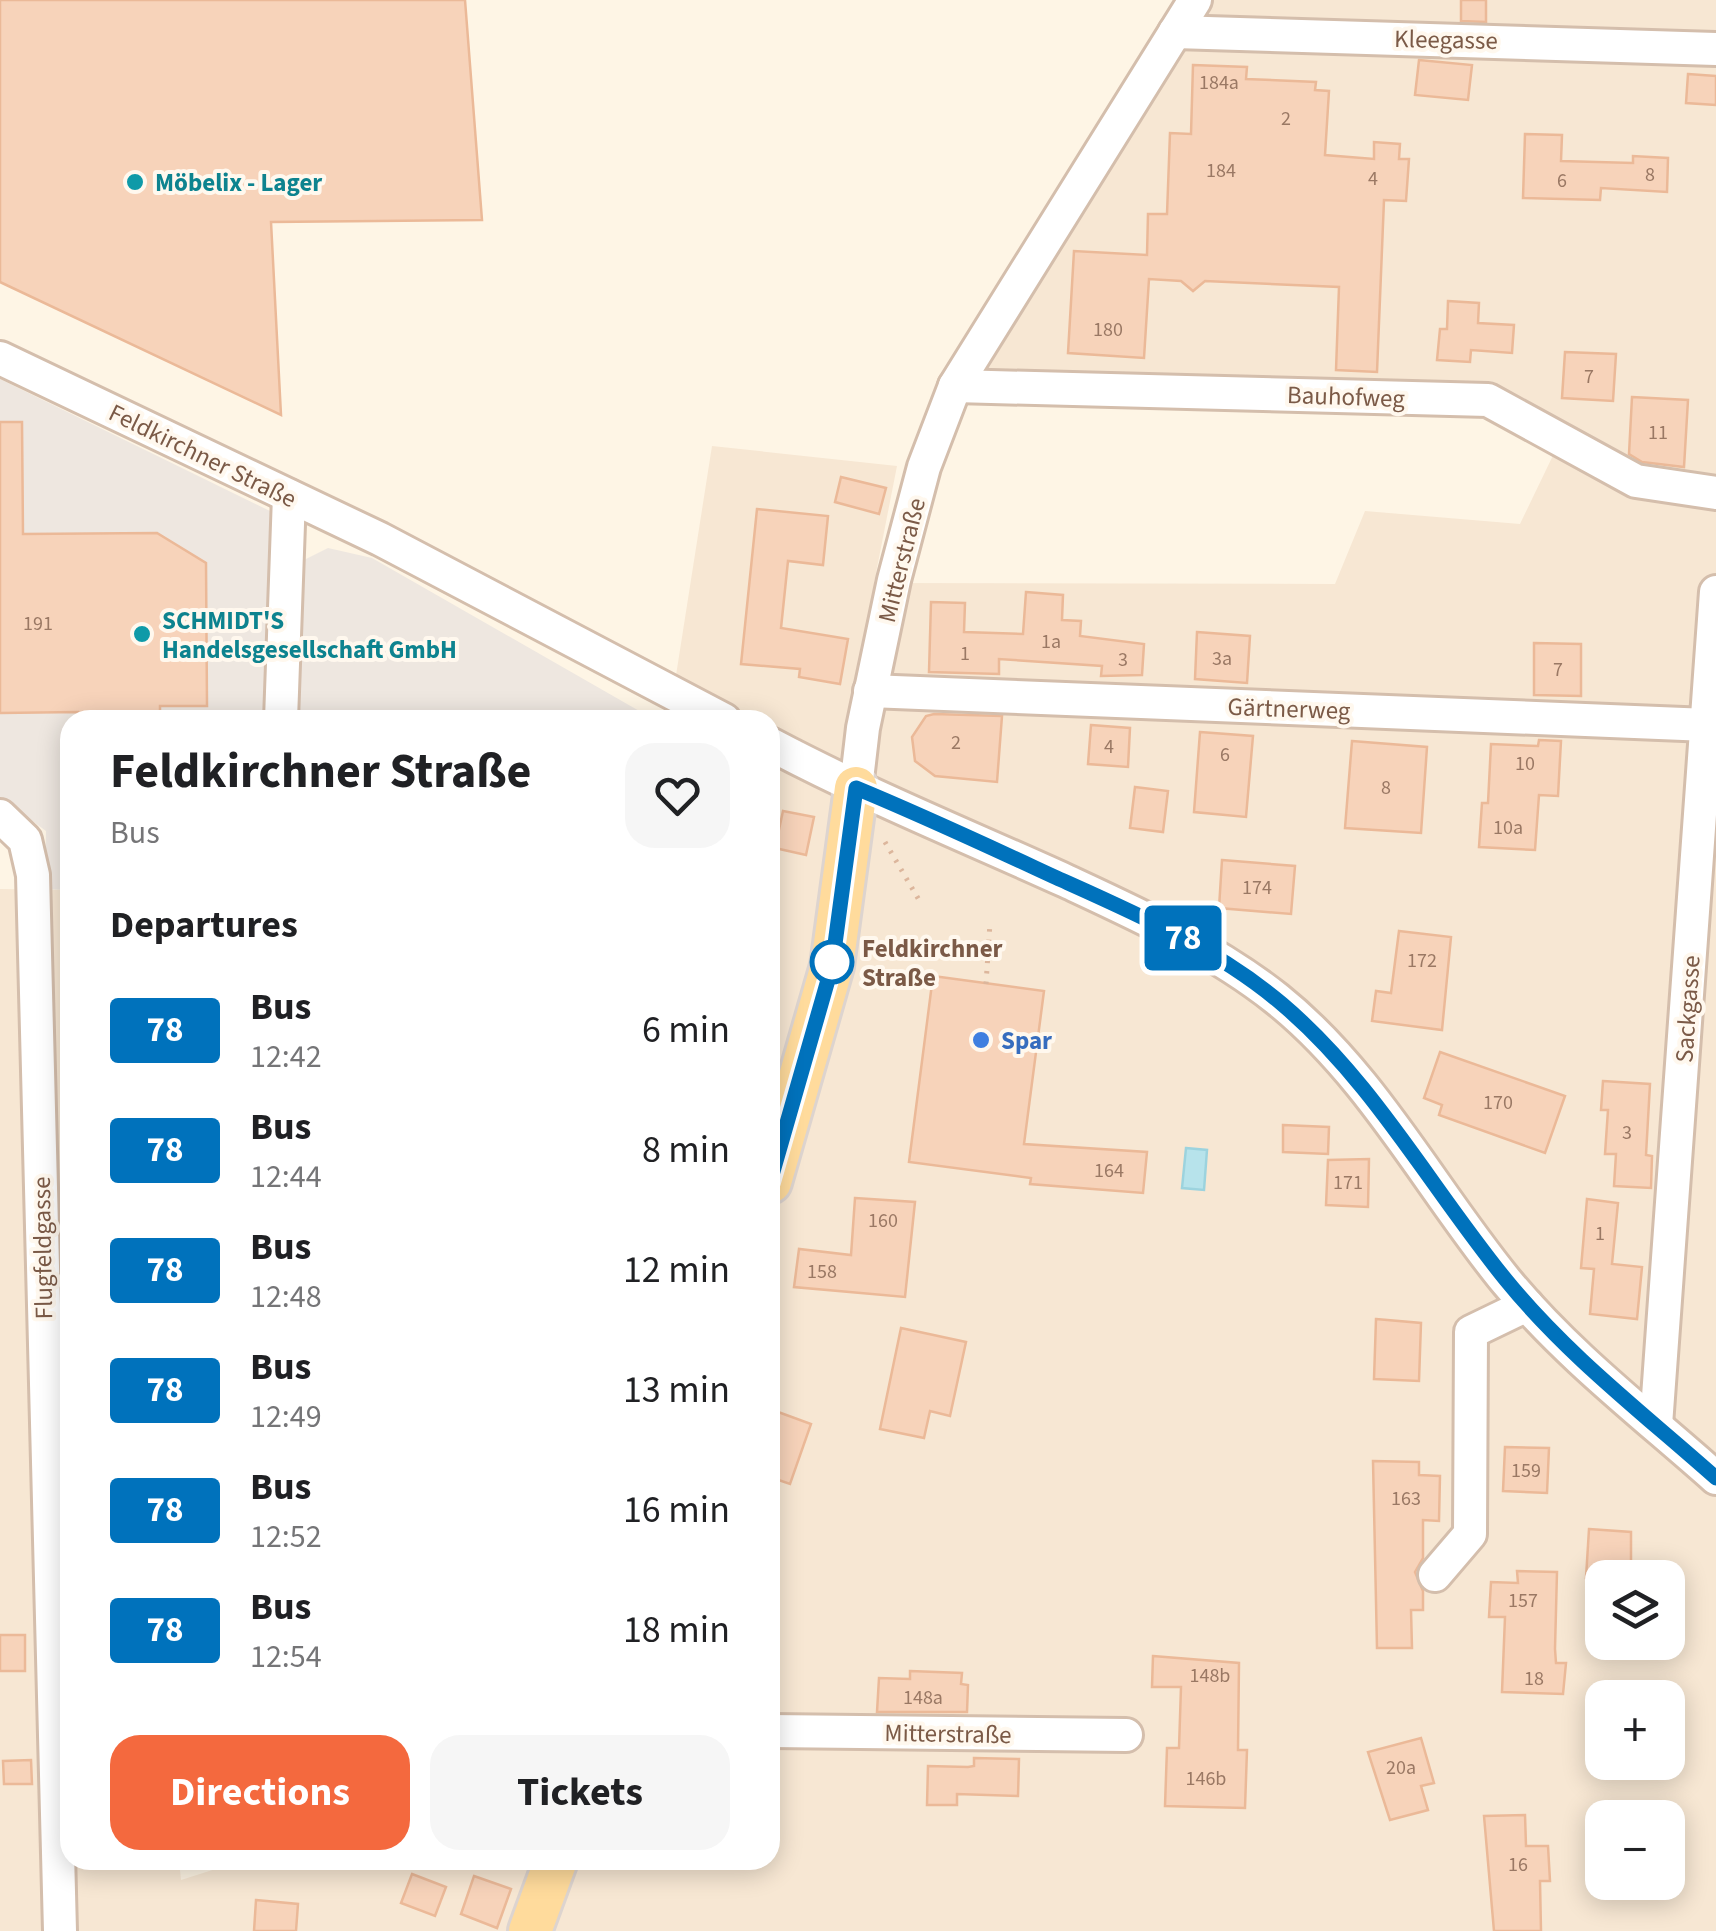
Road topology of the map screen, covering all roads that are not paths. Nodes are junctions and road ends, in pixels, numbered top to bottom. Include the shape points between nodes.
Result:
1 (1195, 0) edge
2 (1176, 32) junction
3 (1716, 49) edge
4 (0, 358) edge
5 (954, 386) junction
6 (1716, 493) edge
7 (289, 496) junction
8 (1716, 592) edge
9 (870, 691) junction
10 (281, 710) edge
11 (705, 710) edge
12 (1708, 726) junction
13 (780, 749) edge
14 (856, 788) junction
15 (0, 816) edge
16 (780, 1147) edge
17 (1527, 1305) junction
18 (1656, 1425) junction
19 (1716, 1478) edge
20 (1435, 1575) dead end
21 (780, 1730) edge
22 (1126, 1735) dead end
23 (552, 1870) edge
24 (60, 1931) edge
25 (530, 1931) edge

1 - 2 street, Mitterstraße
2 - 3 street, Kleegasse
2 - 5 street, Mitterstraße
4 - 7 street, Feldkirchner Straße
5 - 6 street, Bauhofweg via 1488,400 1636,481
5 - 9 street, Mitterstraße via 924,468
7 - 10 street
7 - 11 street, Feldkirchner Straße
8 - 12 street, Sackgasse
9 - 12 street, Gärtnerweg
9 - 14 street, Mitterstraße
12 - 18 street, Sackgasse
13 - 14 street
14 - 16 main road, Mitterstraße via 832,966
14 - 17 street via 1128,910 1268,993 1354,1078
15 - 24 street, Flugfeldgasse via 26,840 33,875
17 - 18 street
17 - 20 street via 1471,1332 1470,1534
18 - 19 street
21 - 22 street, Mitterstraße
23 - 25 main road

